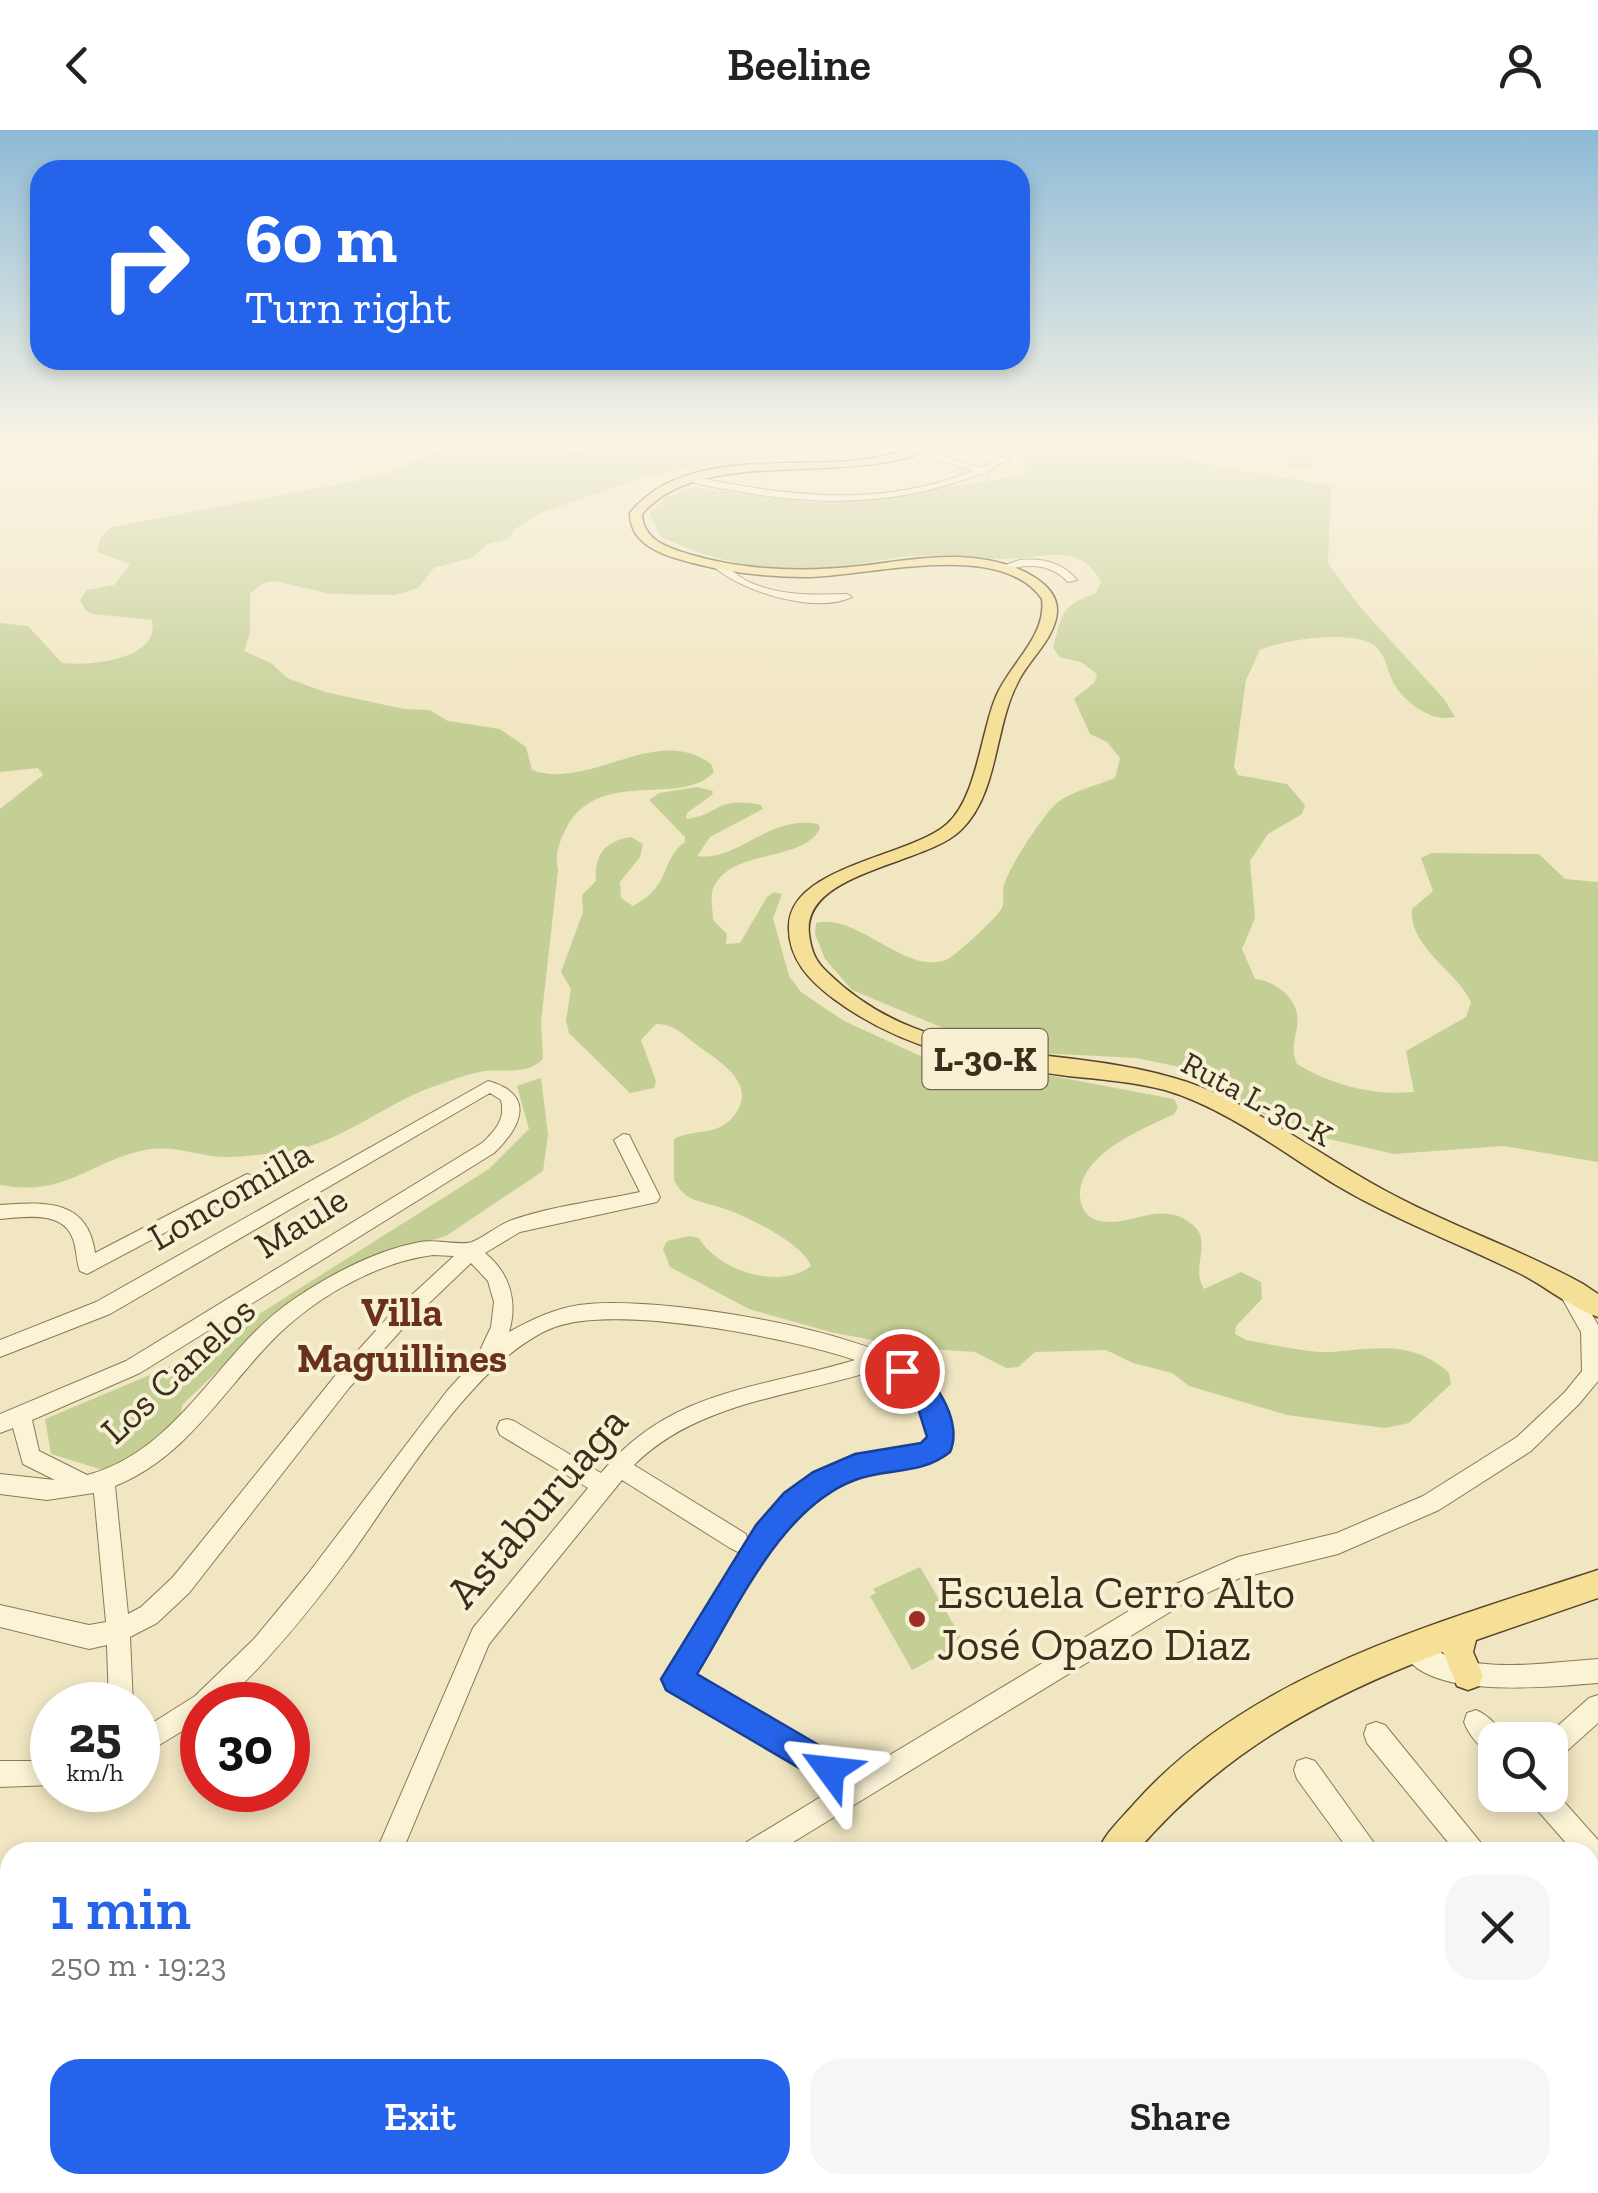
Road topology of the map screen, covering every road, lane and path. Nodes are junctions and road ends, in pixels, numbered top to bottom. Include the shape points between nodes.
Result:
1 (643, 535) edge
2 (718, 565) junction
3 (1001, 568) junction
4 (1072, 580) dead end
5 (847, 596) dead end
6 (488, 1087) joint
7 (623, 1140) dead end
8 (247, 1181) dead end
9 (0, 1212) edge
10 (470, 1252) junction
11 (1562, 1283) junction
12 (1598, 1307) edge
13 (0, 1348) edge
14 (879, 1361) junction
15 (482, 1362) junction
16 (1595, 1370) edge
17 (10, 1421) edge
18 (507, 1428) dead end
19 (30, 1457) junction
20 (619, 1467) junction
21 (93, 1481) junction
22 (4, 1483) edge
23 (604, 1486) junction
24 (738, 1541) dead end
25 (1598, 1584) edge
26 (0, 1616) edge
27 (1464, 1630) junction
28 (118, 1631) junction
29 (1414, 1650) junction
30 (1598, 1671) edge
31 (1468, 1676) junction
32 (119, 1682) edge
33 (228, 1682) edge
34 (1598, 1707) edge
35 (1376, 1734) dead end
36 (1568, 1734) edge
37 (1306, 1770) dead end
38 (30, 1773) edge
39 (0, 1774) edge
40 (860, 1787) junction
41 (1556, 1812) edge
42 (393, 1842) edge
43 (770, 1842) edge
44 (1123, 1842) edge
45 (1357, 1842) edge
46 (1464, 1842) edge
47 (1582, 1842) edge

1 - 2 main road, Ruta L-30-K / L-30-K via 663,549
2 - 3 main road, Ruta L-30-K / L-30-K via 796,572 946,561
2 - 5 street via 762,591
3 - 4 street via 1037,562
3 - 11 main road, Ruta L-30-K / L-30-K via 1038,586 1052,609 1003,695 964,815 928,846 850,872 813,897 798,932 815,972 871,1017 945,1050 1139,1077 1194,1093 1397,1208
6 - 13 street, Loncomilla via 103,1308
6 - 17 street, Maule via 510,1098 512,1116 488,1148 134,1367
7 - 10 street via 651,1198 515,1226
8 - 9 street via 87,1266 82,1235 70,1218 43,1209
10 - 15 street via 492,1272 504,1302 501,1326
10 - 21 street, Los Canelos via 417,1250 316,1294 277,1324 148,1458
10 - 28 street via 342,1382 172,1596
11 - 12 main road, L-30-K
11 - 16 street via 1591,1331
14 - 15 street via 708,1319 597,1312 544,1322
14 - 20 street, Astaburuaga via 678,1419
14 - 40 street via 916,1381 940,1426 940,1444 927,1454 855,1466 794,1502 676,1679
15 - 33 street via 300,1600
16 - 40 street via 1524,1444 1465,1485 1370,1531 1238,1568 1175,1596
17 - 19 street
18 - 23 street
19 - 21 street, Los Canelos
19 - 22 street, Los Canelos
20 - 23 street, Astaburuaga
20 - 24 street
21 - 22 street, Los Canelos via 39,1491
21 - 28 street
23 - 42 street, Astaburuaga via 482,1636
25 - 27 main road
26 - 28 street via 75,1637
27 - 29 main road
27 - 31 main road via 1458,1653
28 - 32 street
29 - 31 street via 1444,1670
29 - 44 main road via 1362,1666 1234,1736 1173,1786
30 - 31 street
34 - 36 street
35 - 46 street
37 - 45 street
38 - 39 street
40 - 43 street
41 - 47 street

